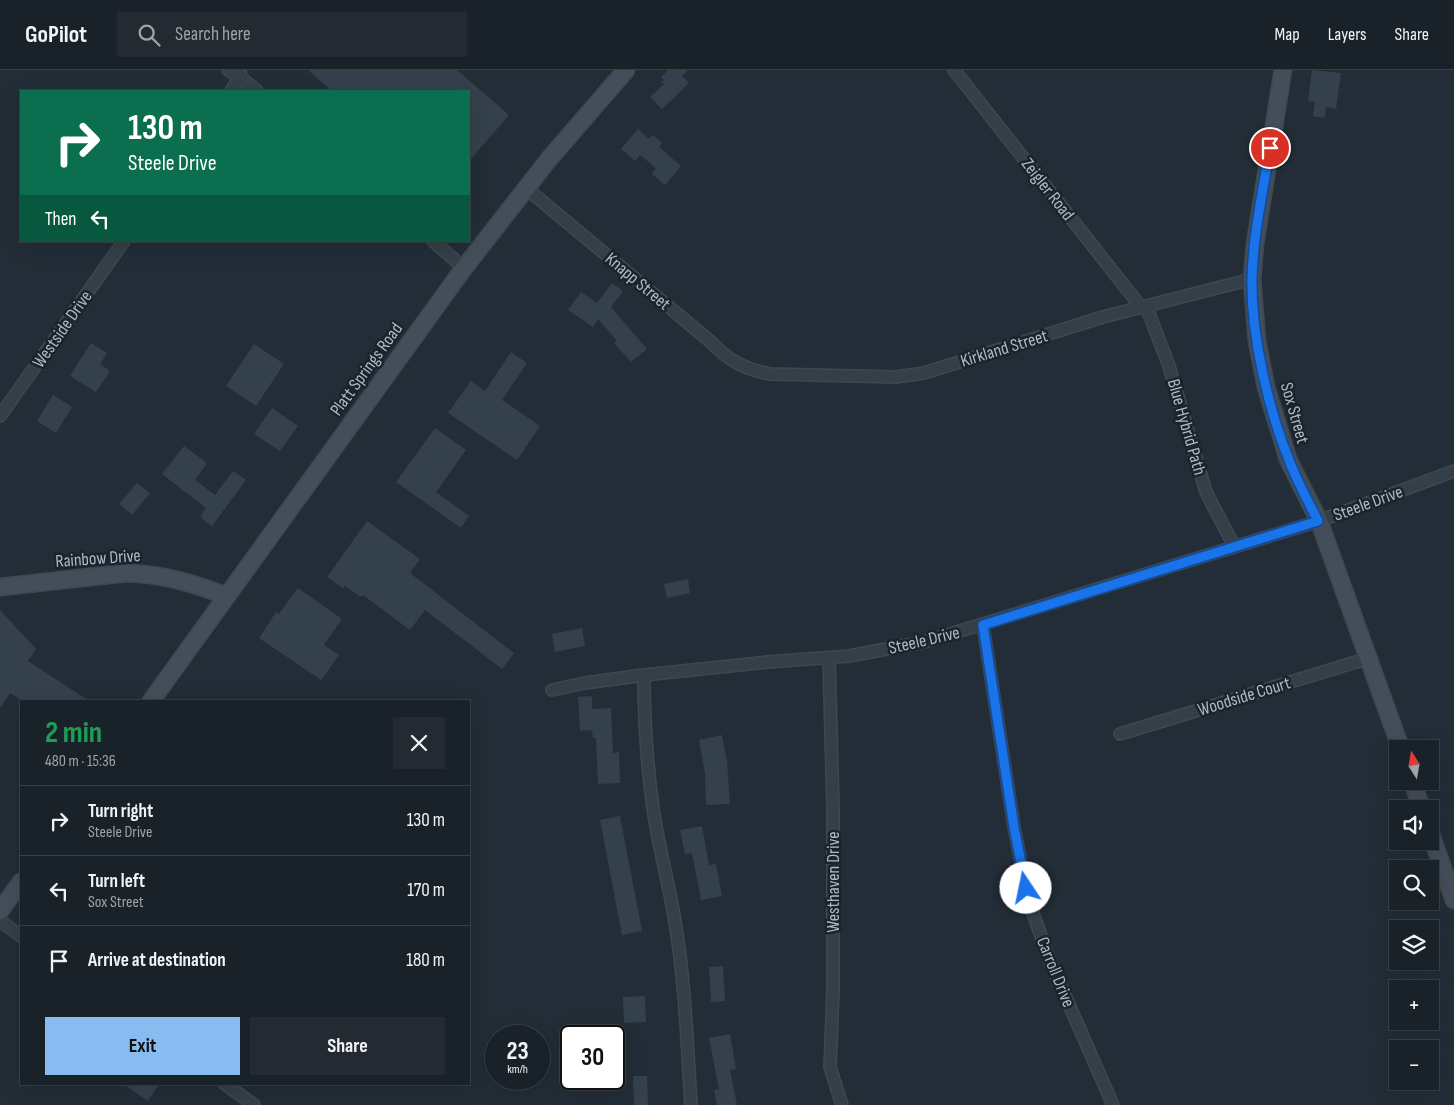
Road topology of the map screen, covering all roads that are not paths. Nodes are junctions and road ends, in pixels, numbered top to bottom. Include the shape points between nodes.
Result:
1 (228, 70) edge
2 (626, 70) edge
3 (954, 70) edge
4 (1283, 70) edge
5 (240, 74) edge
6 (232, 90) edge
7 (256, 90) edge
8 (526, 188) junction
9 (123, 242) edge
10 (434, 242) edge
11 (464, 268) junction
12 (1252, 279) junction
13 (1143, 307) junction
14 (751, 370) joint
15 (0, 416) edge
16 (1454, 471) edge
17 (1318, 521) junction
18 (1234, 546) junction
19 (0, 587) edge
20 (226, 596) junction
21 (983, 625) junction
22 (829, 658) junction
23 (1369, 658) junction
24 (644, 675) junction
25 (552, 690) dead end
26 (152, 700) edge
27 (1120, 734) dead end
28 (1398, 740) edge
29 (1436, 850) edge
30 (20, 883) edge
31 (1454, 900) edge
32 (0, 911) edge
33 (0, 921) edge
34 (20, 935) edge
35 (226, 1085) edge
36 (254, 1105) edge
37 (691, 1105) edge
38 (842, 1105) edge
39 (1113, 1105) edge

1 - 5 street
2 - 8 street, Platt Springs Road
3 - 13 street, Zeigler Road
4 - 12 street, Sox Street
5 - 6 street
5 - 7 street
8 - 11 street, Platt Springs Road
8 - 14 street, Knapp Street via 721,353
9 - 15 street, Westside Drive
10 - 11 street
11 - 20 street, Platt Springs Road
12 - 13 street, Kirkland Street
12 - 17 street, Sox Street via 1257,341 1266,387 1288,459
13 - 14 street, Kirkland Street via 911,376 770,374
13 - 18 street, Blue Hybrid Path via 1169,366 1206,492
16 - 17 street, Steele Drive
17 - 18 street, Steele Drive
17 - 23 street, Sox Street
18 - 21 street, Steele Drive
19 - 20 street, Rainbow Drive via 126,573 167,577
20 - 26 street, Platt Springs Road
21 - 22 street, Steele Drive via 924,642
21 - 39 street, Carroll Drive via 1026,888 1049,959
22 - 24 street, Steele Drive
22 - 38 street, Westhaven Drive via 833,808 830,1068
23 - 27 street, Woodside Court
23 - 28 street, Sox Street
24 - 25 street, Steele Drive
24 - 37 street via 653,808 679,947
29 - 31 street
30 - 32 street
33 - 34 street
35 - 36 street

